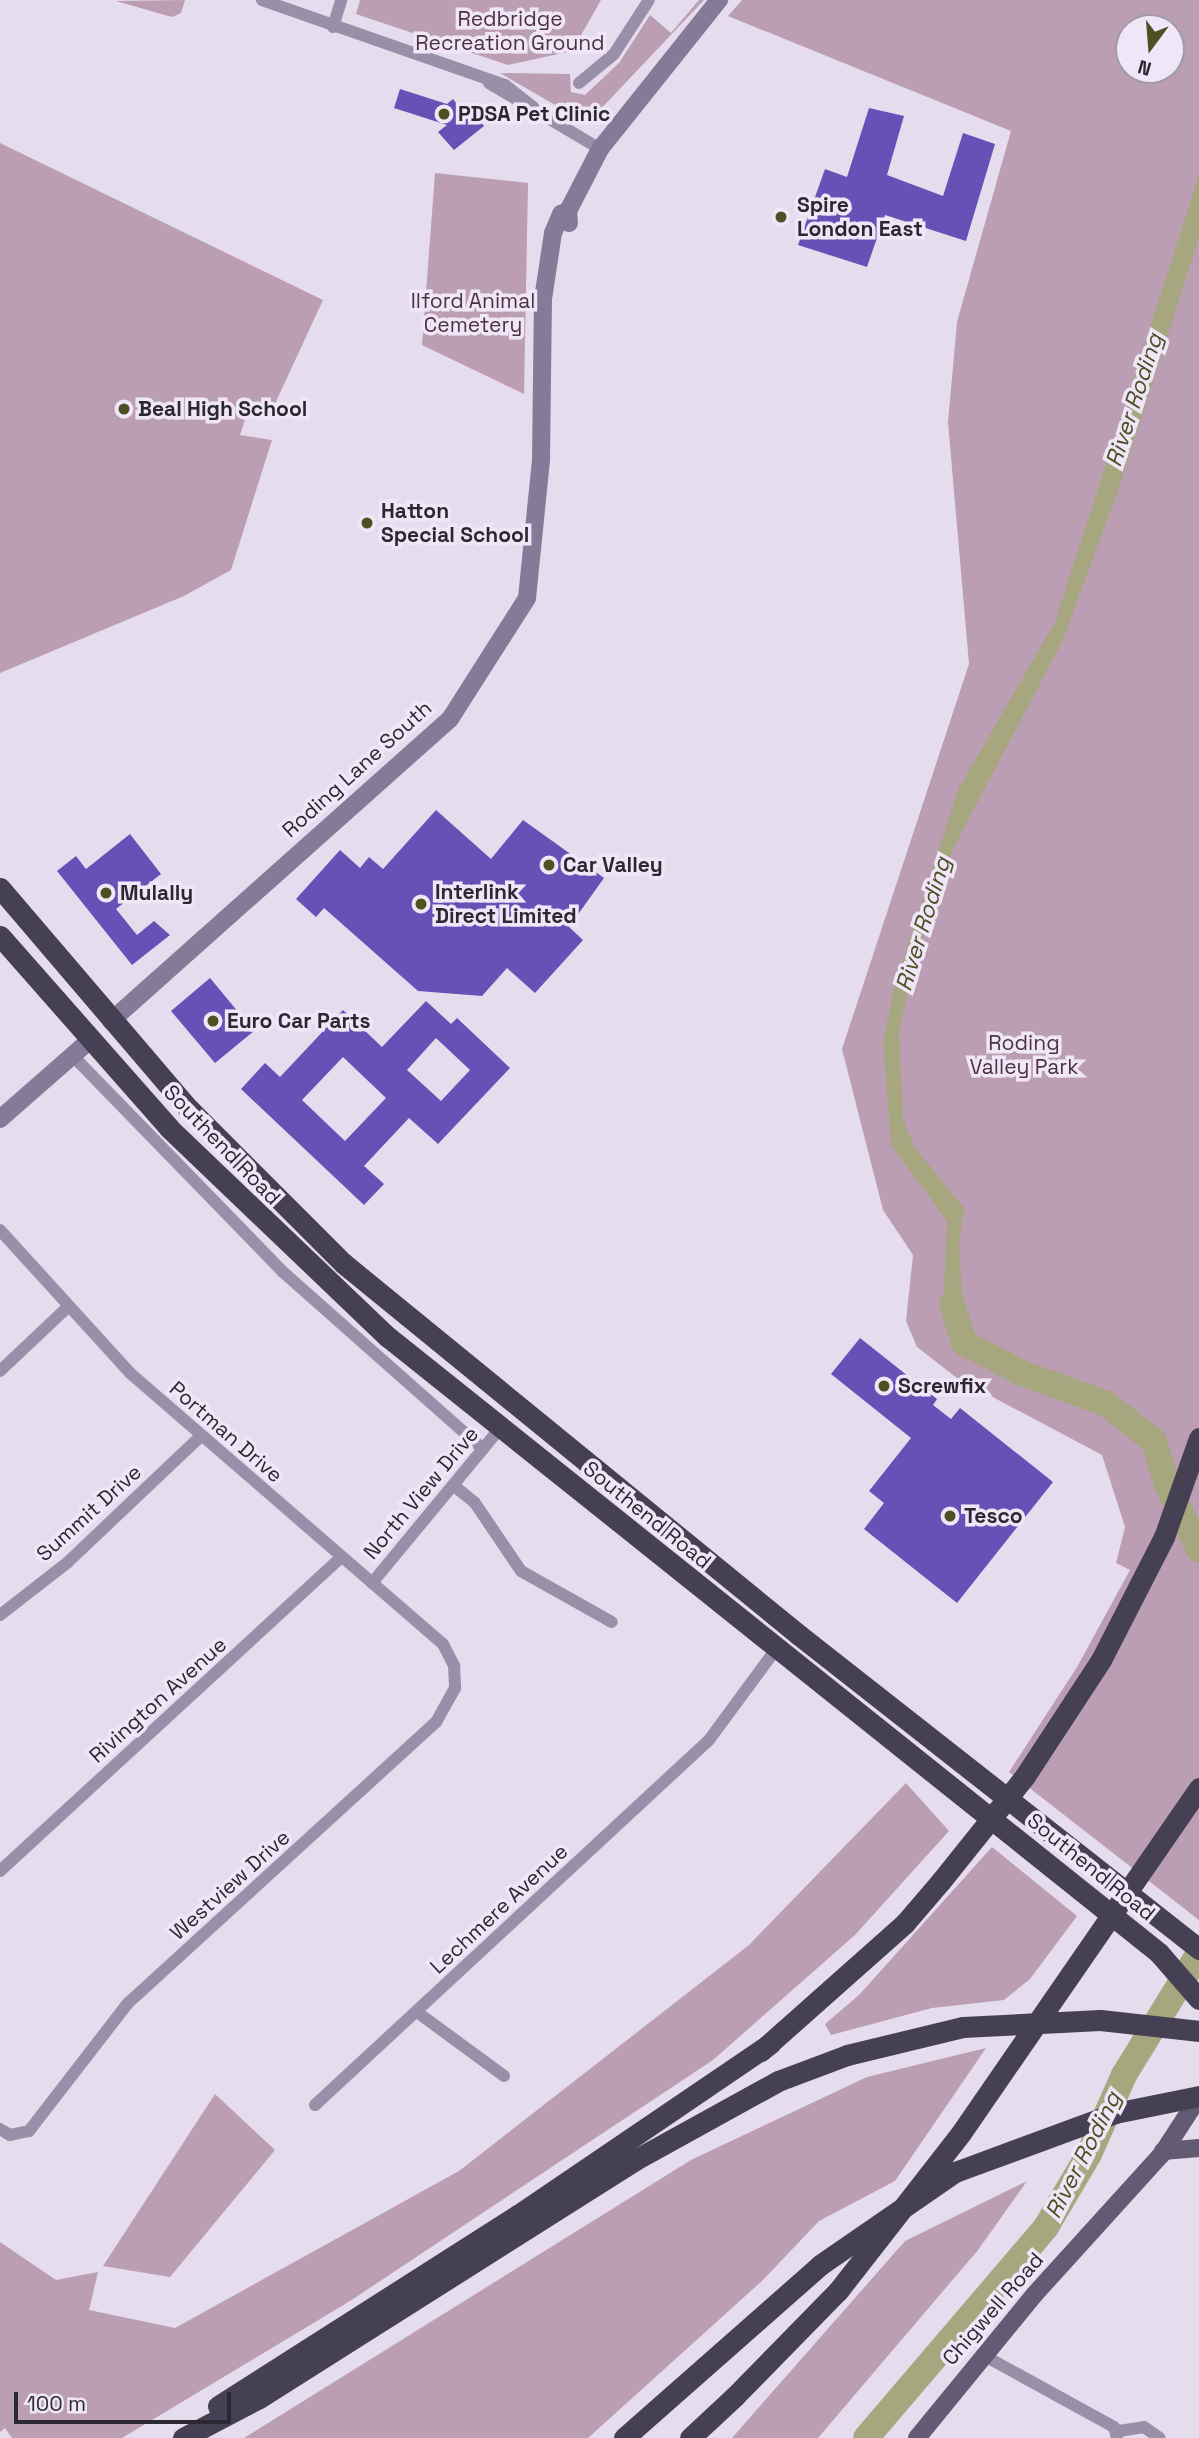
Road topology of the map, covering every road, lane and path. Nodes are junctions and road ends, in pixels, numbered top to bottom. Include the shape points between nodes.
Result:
1 (262, 0) edge
2 (341, 0) edge
3 (649, 0) edge
4 (719, 0) edge
5 (333, 27) junction
6 (579, 83) dead end
7 (600, 149) junction
8 (0, 888) edge
9 (0, 936) edge
10 (111, 1021) junction
11 (91, 1039) junction
12 (72, 1055) junction
13 (0, 1119) edge
14 (0, 1230) edge
15 (68, 1307) junction
16 (0, 1371) edge
17 (500, 1428) junction
18 (201, 1436) junction
19 (1199, 1438) edge
20 (483, 1448) junction
21 (453, 1485) junction
22 (341, 1557) junction
23 (372, 1583) junction
24 (0, 1615) edge
25 (612, 1622) dead end
26 (443, 1644) joint
27 (776, 1649) junction
28 (1199, 1788) edge
29 (0, 1871) edge
30 (1197, 1948) edge
31 (1197, 1995) edge
32 (417, 2012) junction
33 (1199, 2031) edge
34 (770, 2044) junction
35 (504, 2076) dead end
36 (1199, 2096) edge
37 (315, 2105) dead end
38 (1, 2129) edge
39 (1199, 2148) edge
40 (1163, 2151) junction
41 (407, 2306) junction
42 (983, 2355) junction
43 (1118, 2434) edge
44 (167, 2438) edge
45 (183, 2438) edge
46 (624, 2438) edge
47 (690, 2438) edge
48 (917, 2438) edge
49 (1160, 2438) edge

1 - 5 street
2 - 5 street
3 - 6 street via 614,54
4 - 7 street, Roding Lane South
5 - 7 street via 526,96 533,107
7 - 10 street, Roding Lane South via 568,211 561,214 540,337 541,459 527,598 450,719
8 - 10 highway, Southend Road
9 - 11 highway, Southend Road
10 - 30 highway, Southend Road via 278,1200 430,1338
11 - 12 street
11 - 17 highway, Southend Road via 259,1220 388,1338
12 - 13 street
12 - 20 street via 283,1272
14 - 15 street, Portman Drive
15 - 16 street
15 - 18 street, Portman Drive via 130,1373
17 - 20 street, North View Drive
17 - 27 highway, Southend Road
18 - 22 street, Portman Drive
18 - 24 street, Summit Drive via 68,1562
19 - 34 highway, bridge via 1164,1537 1101,1660 1025,1776 905,1923
20 - 21 street, North View Drive
21 - 23 street, North View Drive
21 - 25 street via 475,1503 521,1571
22 - 23 street, Portman Drive
22 - 29 street, Rivington Avenue
23 - 26 street, Portman Drive
26 - 38 street, Westview Drive via 454,1666 455,1688 436,1722 128,2003 29,2131 10,2135
27 - 31 highway, Southend Road via 1178,1970
27 - 32 street, Lechmere Avenue via 709,1740
28 - 47 highway, bridge via 961,2133 838,2291
32 - 35 street
32 - 37 street, Lechmere Avenue
33 - 41 highway via 1100,2020 963,2026 847,2055 778,2081 635,2160
34 - 41 highway via 624,2158
34 - 44 highway via 518,2216
36 - 40 main road, Chigwell Road
36 - 46 highway via 1128,2109 1028,2141 954,2172 820,2265
39 - 40 main road
40 - 42 main road, Chigwell Road
41 - 45 highway
42 - 43 street
42 - 48 main road, Chigwell Road
43 - 49 street via 1144,2427

